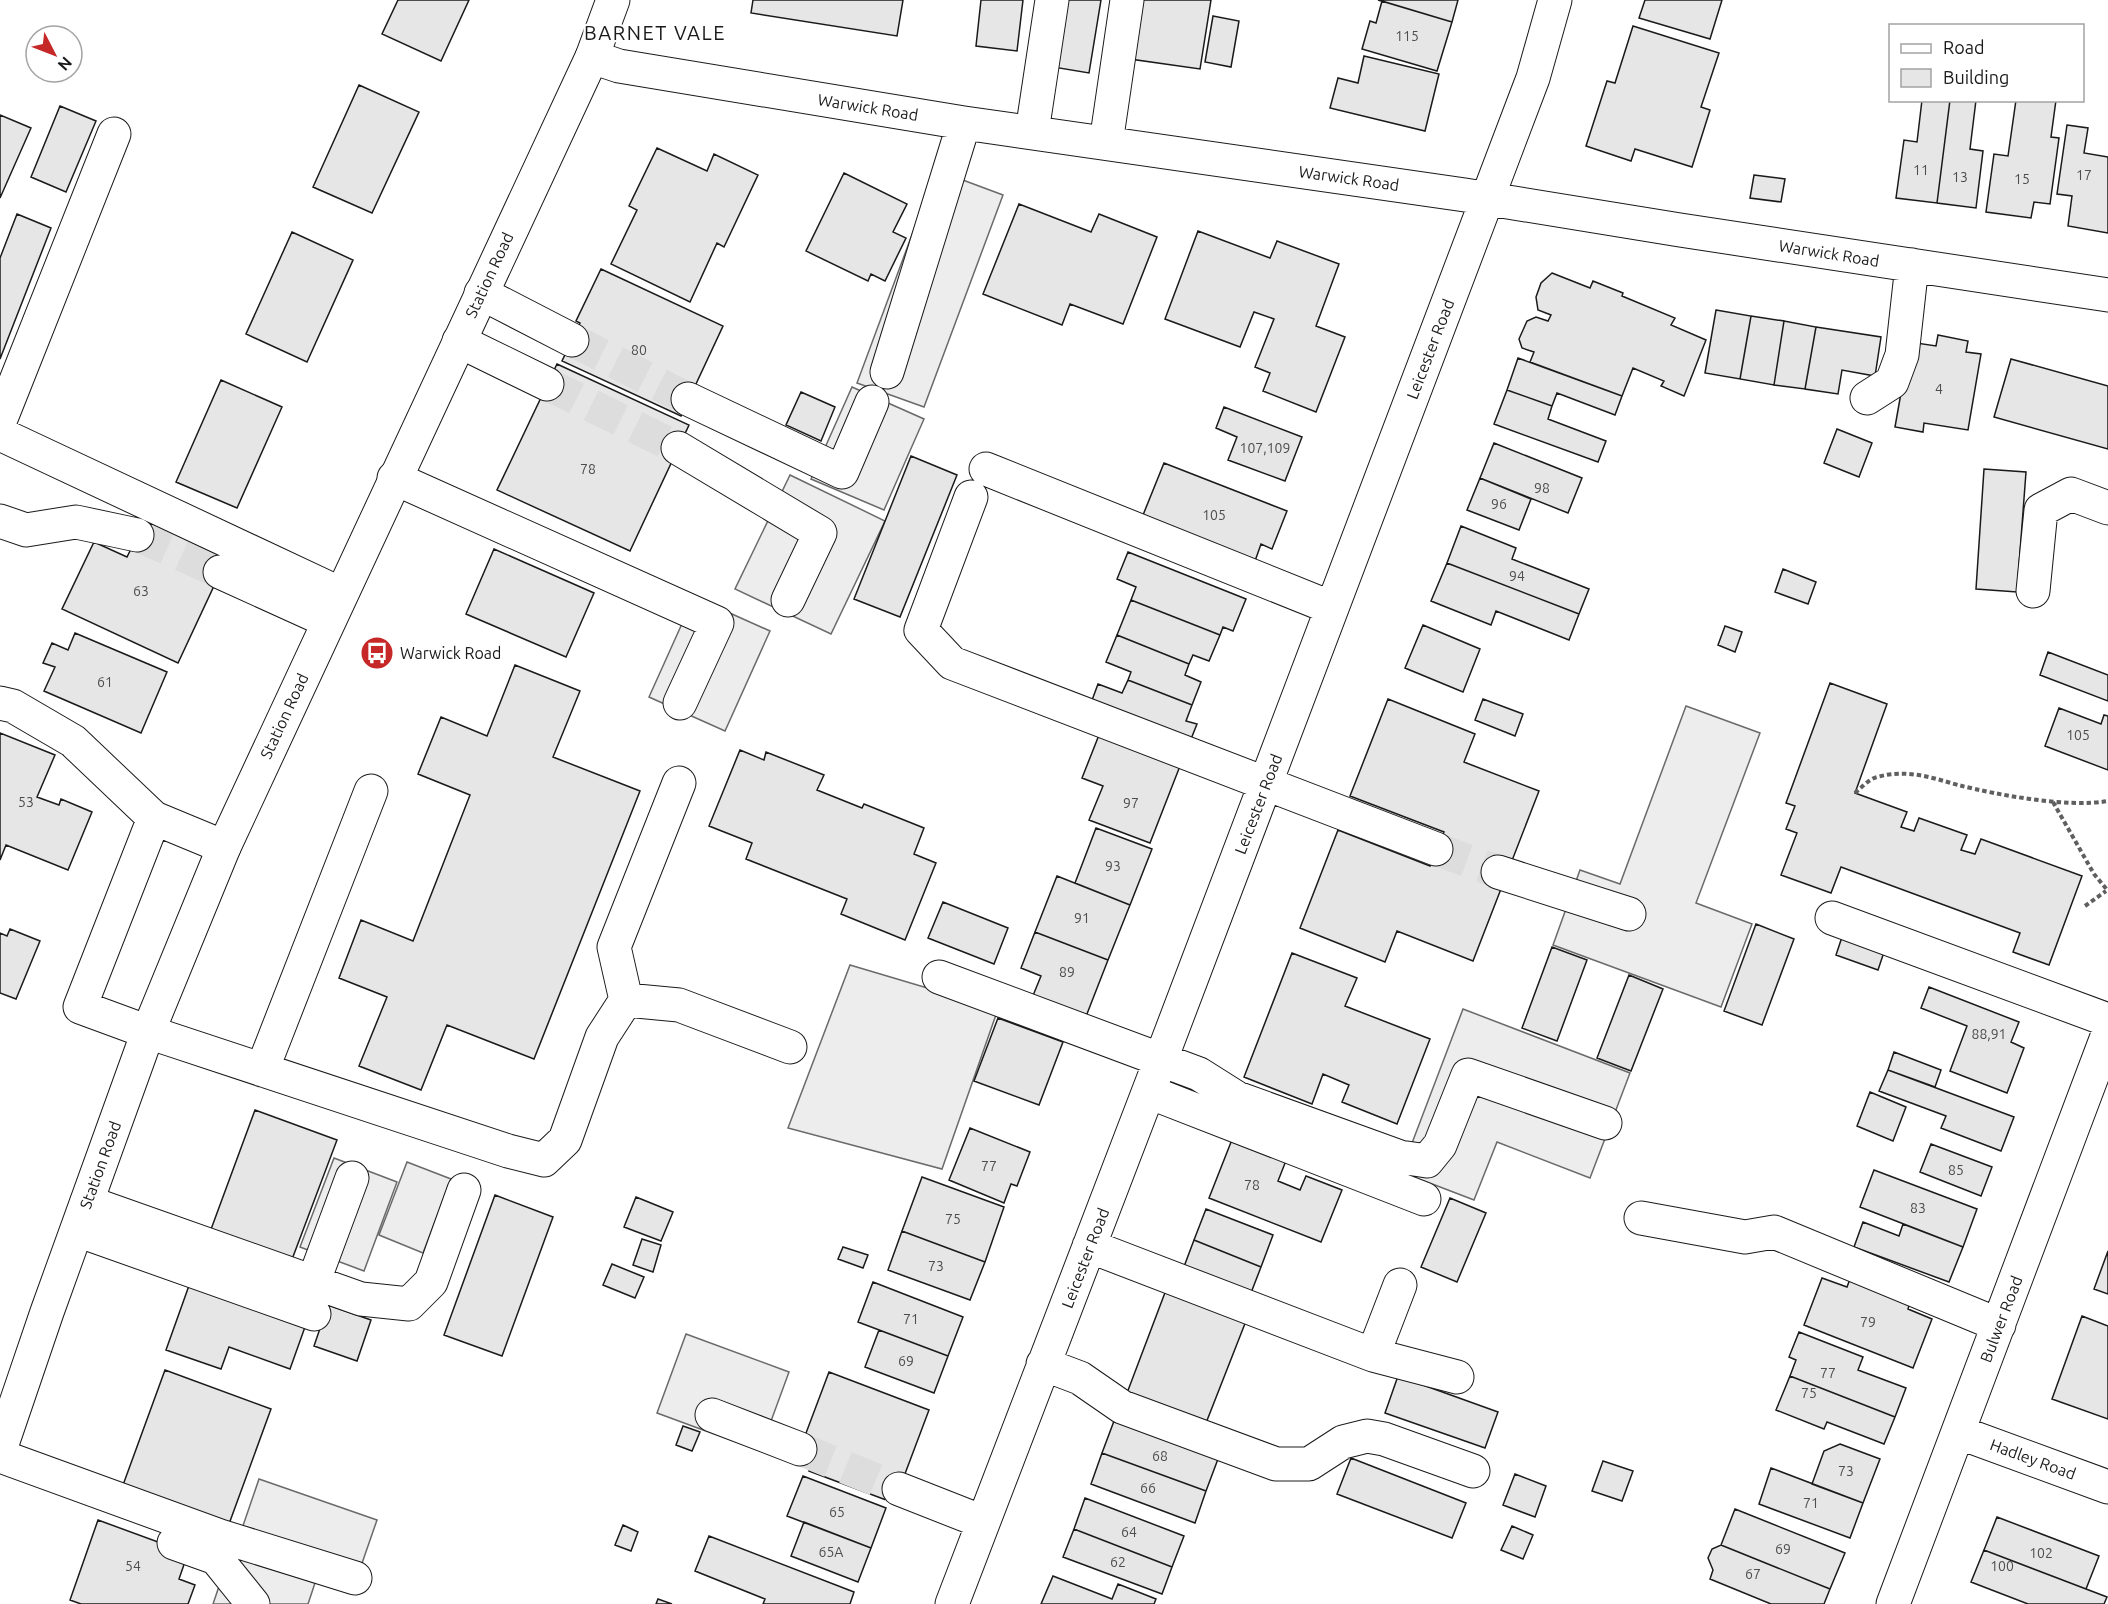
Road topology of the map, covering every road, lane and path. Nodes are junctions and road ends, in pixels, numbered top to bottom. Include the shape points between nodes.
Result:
1 (614, 0) edge
2 (1052, 0) edge
3 (1126, 0) edge
4 (1555, 0) edge
5 (591, 57) junction
6 (964, 123) junction
7 (1032, 132) junction
8 (114, 134) dead end
9 (1106, 143) junction
10 (1487, 199) junction
11 (1912, 265) junction
12 (481, 293) junction
13 (2108, 295) edge
14 (572, 340) tunnel mouth
15 (459, 341) junction
16 (887, 372) dead end
17 (547, 384) tunnel mouth
18 (1867, 398) dead end
19 (688, 399) tunnel mouth
20 (872, 402) dead end
21 (0, 421) edge
22 (0, 434) edge
23 (678, 448) tunnel mouth
24 (394, 478) junction
25 (2108, 508) edge
26 (0, 521) edge
27 (137, 535) tunnel mouth
28 (220, 572) tunnel mouth
29 (2033, 591) dead end
30 (788, 600) dead end
31 (334, 607) junction
32 (1332, 608) junction
33 (0, 703) edge
34 (680, 703) dead end
35 (679, 783) dead end
36 (1265, 784) junction
37 (371, 791) dead end
38 (1855, 793) dead end
39 (2053, 801) junction
40 (2108, 801) edge
41 (154, 818) junction
42 (224, 847) junction
43 (1436, 849) tunnel mouth
44 (1498, 872) tunnel mouth
45 (2107, 891) edge
46 (2085, 906) dead end
47 (1629, 914) dead end
48 (1832, 918) dead end
49 (939, 977) dead end
50 (626, 1000) junction
51 (2108, 1020) edge
52 (148, 1032) junction
53 (2108, 1034) edge
54 (790, 1047) dead end
55 (1161, 1059) junction
56 (262, 1070) junction
57 (1149, 1092) junction
58 (1605, 1123) dead end
59 (352, 1178) dead end
60 (464, 1190) dead end
61 (1424, 1199) dead end
62 (82, 1216) junction
63 (1641, 1218) dead end
64 (1089, 1246) junction
65 (1400, 1285) dead end
66 (314, 1298) junction
67 (1999, 1325) junction
68 (1373, 1355) junction
69 (1043, 1364) junction
70 (1457, 1377) dead end
71 (712, 1415) dead end
72 (1958, 1432) junction
73 (800, 1449) tunnel mouth
74 (0, 1450) edge
75 (0, 1456) edge
76 (1473, 1471) dead end
77 (0, 1479) edge
78 (2108, 1487) edge
79 (899, 1489) tunnel mouth
80 (983, 1522) junction
81 (355, 1578) dead end
82 (253, 1604) edge
83 (952, 1604) edge
84 (1893, 1604) edge

1 - 5 street, Station Road
2 - 7 street
3 - 9 street
4 - 10 street, Leicester Road via 1533,78
5 - 6 street, Warwick Road via 619,66
5 - 12 street, Station Road
6 - 7 street, Warwick Road
6 - 16 street
7 - 9 street, Warwick Road
8 - 21 street
9 - 10 street, Warwick Road
10 - 11 street, Warwick Road
10 - 32 street, Leicester Road
11 - 13 street, Warwick Road
11 - 18 street via 1902,355 1892,382
12 - 14 street
12 - 15 street, Station Road
15 - 17 street
15 - 24 street, Station Road
19 - 20 street via 842,472
22 - 31 street
23 - 30 street via 820,533
24 - 31 street, Station Road
24 - 34 street via 717,623
25 - 29 street via 2071,494 2041,510
26 - 27 street via 26,530 76,522
28 - 31 street
31 - 42 street, Station Road
32 - 36 street, Leicester Road
32 - 36 street via 978,483 921,630 952,663
33 - 41 street via 14,706 73,741
35 - 50 street via 614,947
36 - 43 street
36 - 55 street, Leicester Road
37 - 56 street
38 - 39 path via 1875,777 1916,773 1959,785
39 - 40 path
39 - 45 path
41 - 42 street
41 - 52 street via 80,1007
42 - 52 street, Station Road
44 - 47 street
45 - 46 path
48 - 51 street
49 - 55 street
50 - 54 street via 679,1005
50 - 56 street via 602,1037 565,1140 544,1160
52 - 56 street
52 - 62 street, Station Road
53 - 67 street, Bulwer Road
55 - 57 street, Leicester Road
55 - 58 street via 1199,1074 1236,1098 1400,1157 1427,1161 1440,1145 1468,1075
57 - 61 street
57 - 64 street, Leicester Road
59 - 66 street
60 - 66 street via 431,1282 409,1304
62 - 66 street
62 - 74 street, Station Road
63 - 67 street via 1745,1237 1774,1232
64 - 68 street
64 - 69 street, Leicester Road
65 - 68 street
67 - 72 street, Bulwer Road
68 - 70 street
69 - 76 street via 1080,1378 1122,1407 1276,1464 1309,1464 1343,1442 1367,1436
69 - 80 street, Leicester Road
71 - 73 street
72 - 78 street, Hadley Road
72 - 84 street, Bulwer Road
75 - 81 street via 220,1536
77 - 82 street via 216,1558
79 - 80 street
80 - 83 street, Leicester Road

